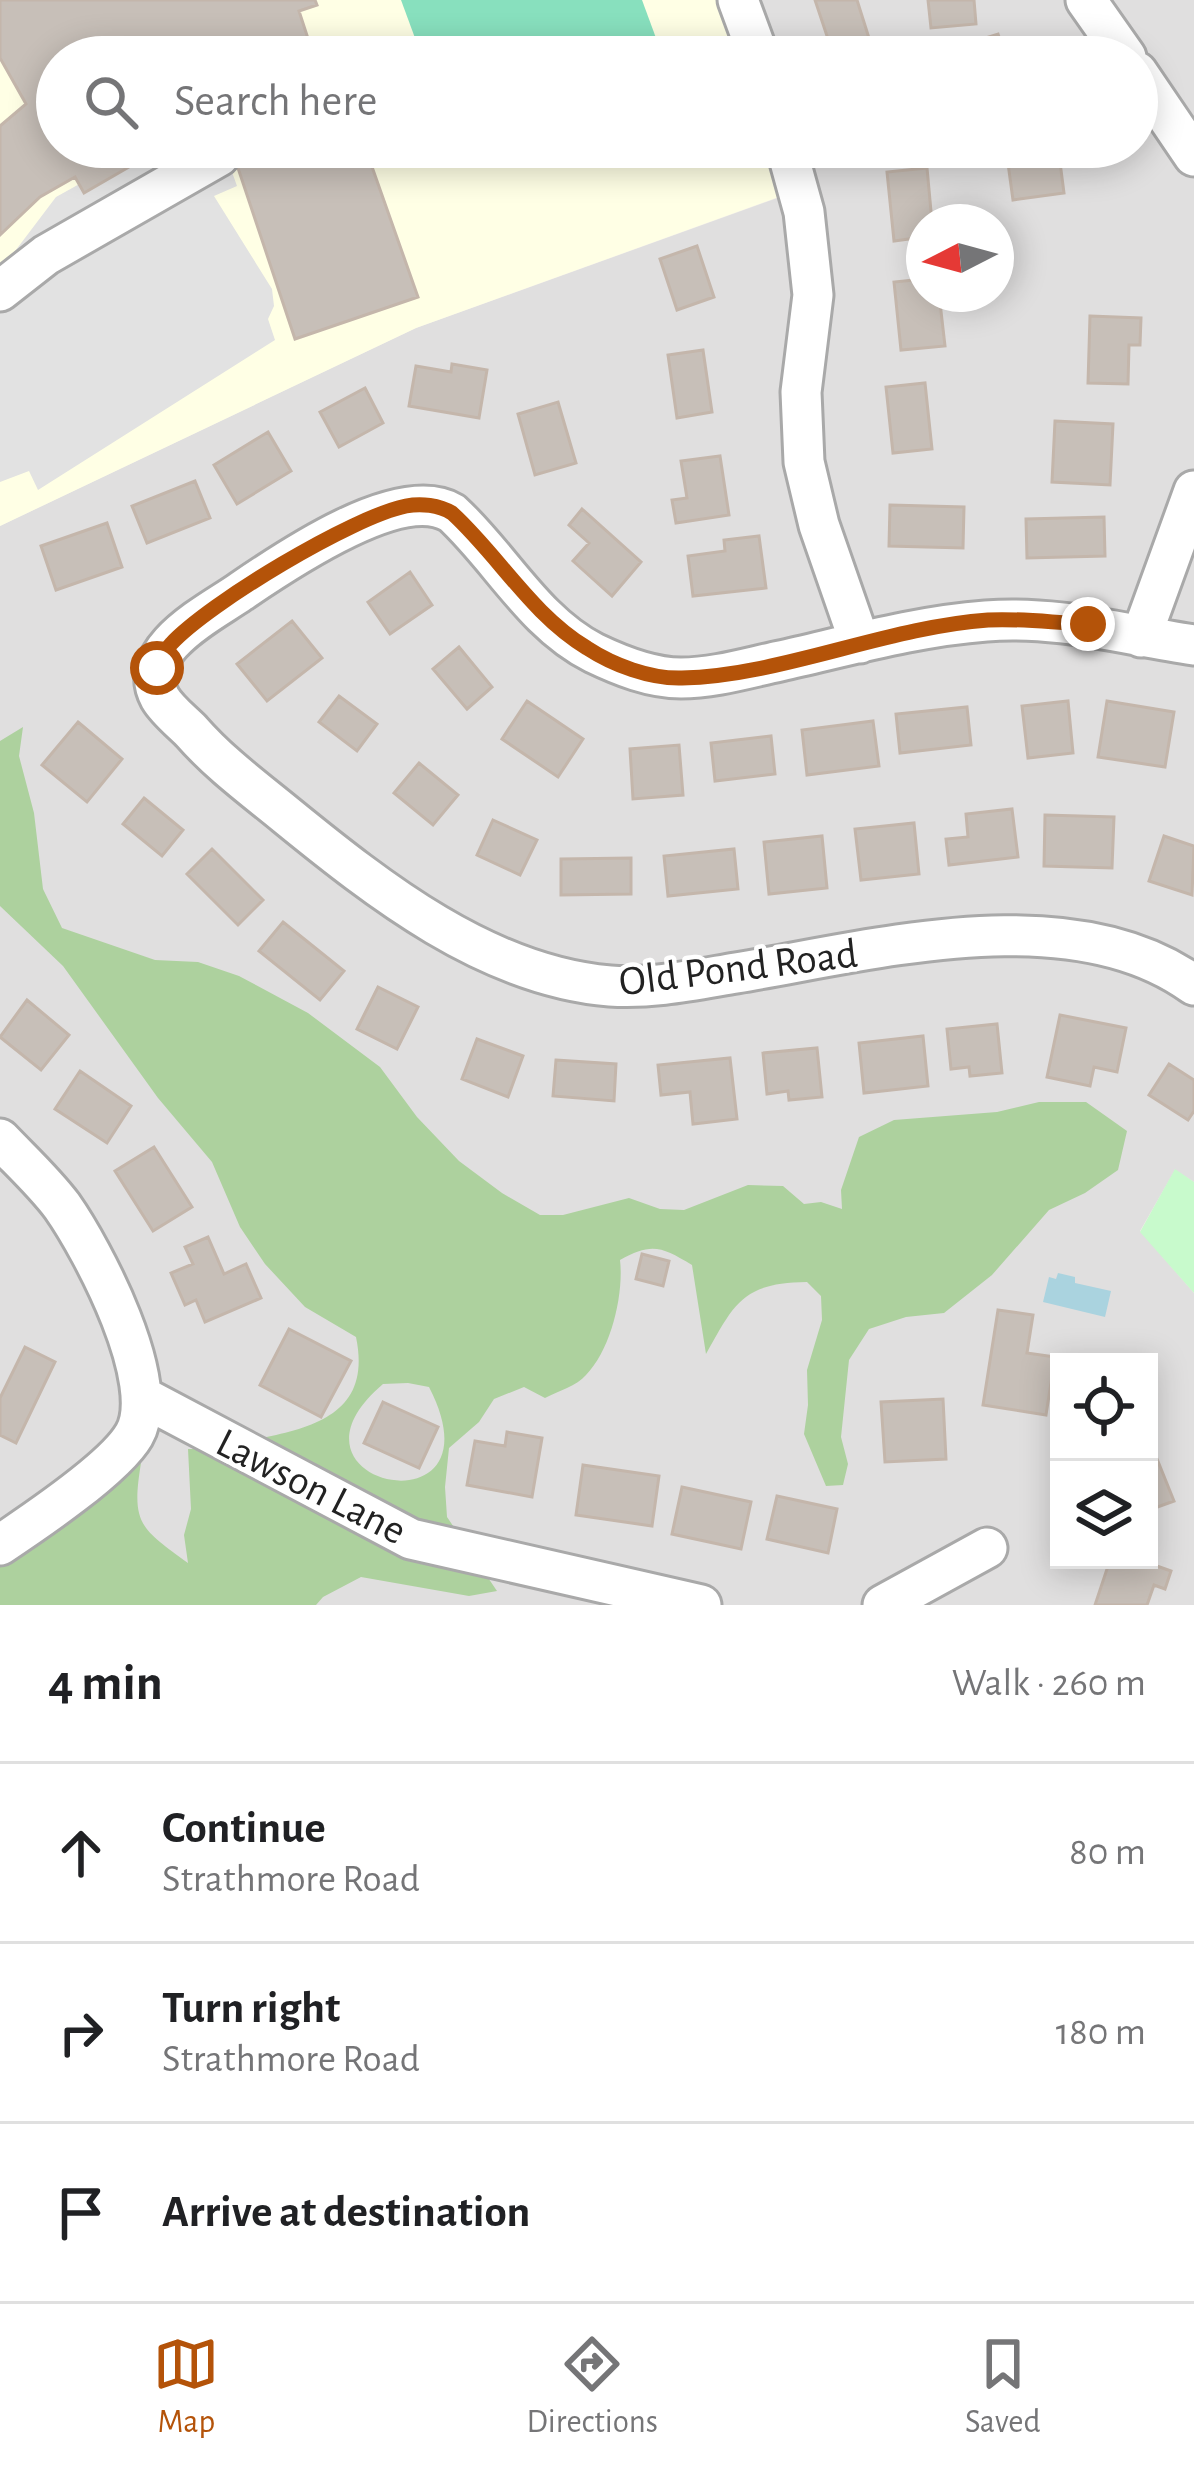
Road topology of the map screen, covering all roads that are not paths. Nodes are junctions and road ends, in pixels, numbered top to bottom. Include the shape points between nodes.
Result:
1 (737, 0) edge
2 (1086, 0) edge
3 (751, 36) edge
4 (1111, 36) edge
5 (1158, 103) edge
6 (1194, 156) edge
7 (198, 168) edge
8 (791, 168) edge
9 (0, 291) edge
10 (1194, 491) edge
11 (1141, 637) junction
12 (860, 643) junction
13 (1194, 645) edge
14 (1194, 985) edge
15 (0, 1139) edge
16 (141, 1396) junction
17 (0, 1546) edge
18 (987, 1548) dead end
19 (701, 1605) edge
20 (883, 1605) edge

1 - 3 street
2 - 4 street
5 - 6 street
7 - 9 street via 46,255
8 - 12 street via 814,296 801,392 804,462
10 - 11 street
11 - 12 street via 1088,624 988,620
11 - 13 street
12 - 14 street, Old Pond Road via 723,674 643,673 564,632 452,513 411,505 370,517 188,627 166,648 156,682 160,698 210,752 319,842 479,948 546,974 660,986 891,947 1070,936 1116,946
15 - 16 street via 80,1235 131,1348
16 - 17 street via 129,1443
16 - 19 street, Lawson Lane via 411,1539
18 - 20 street

